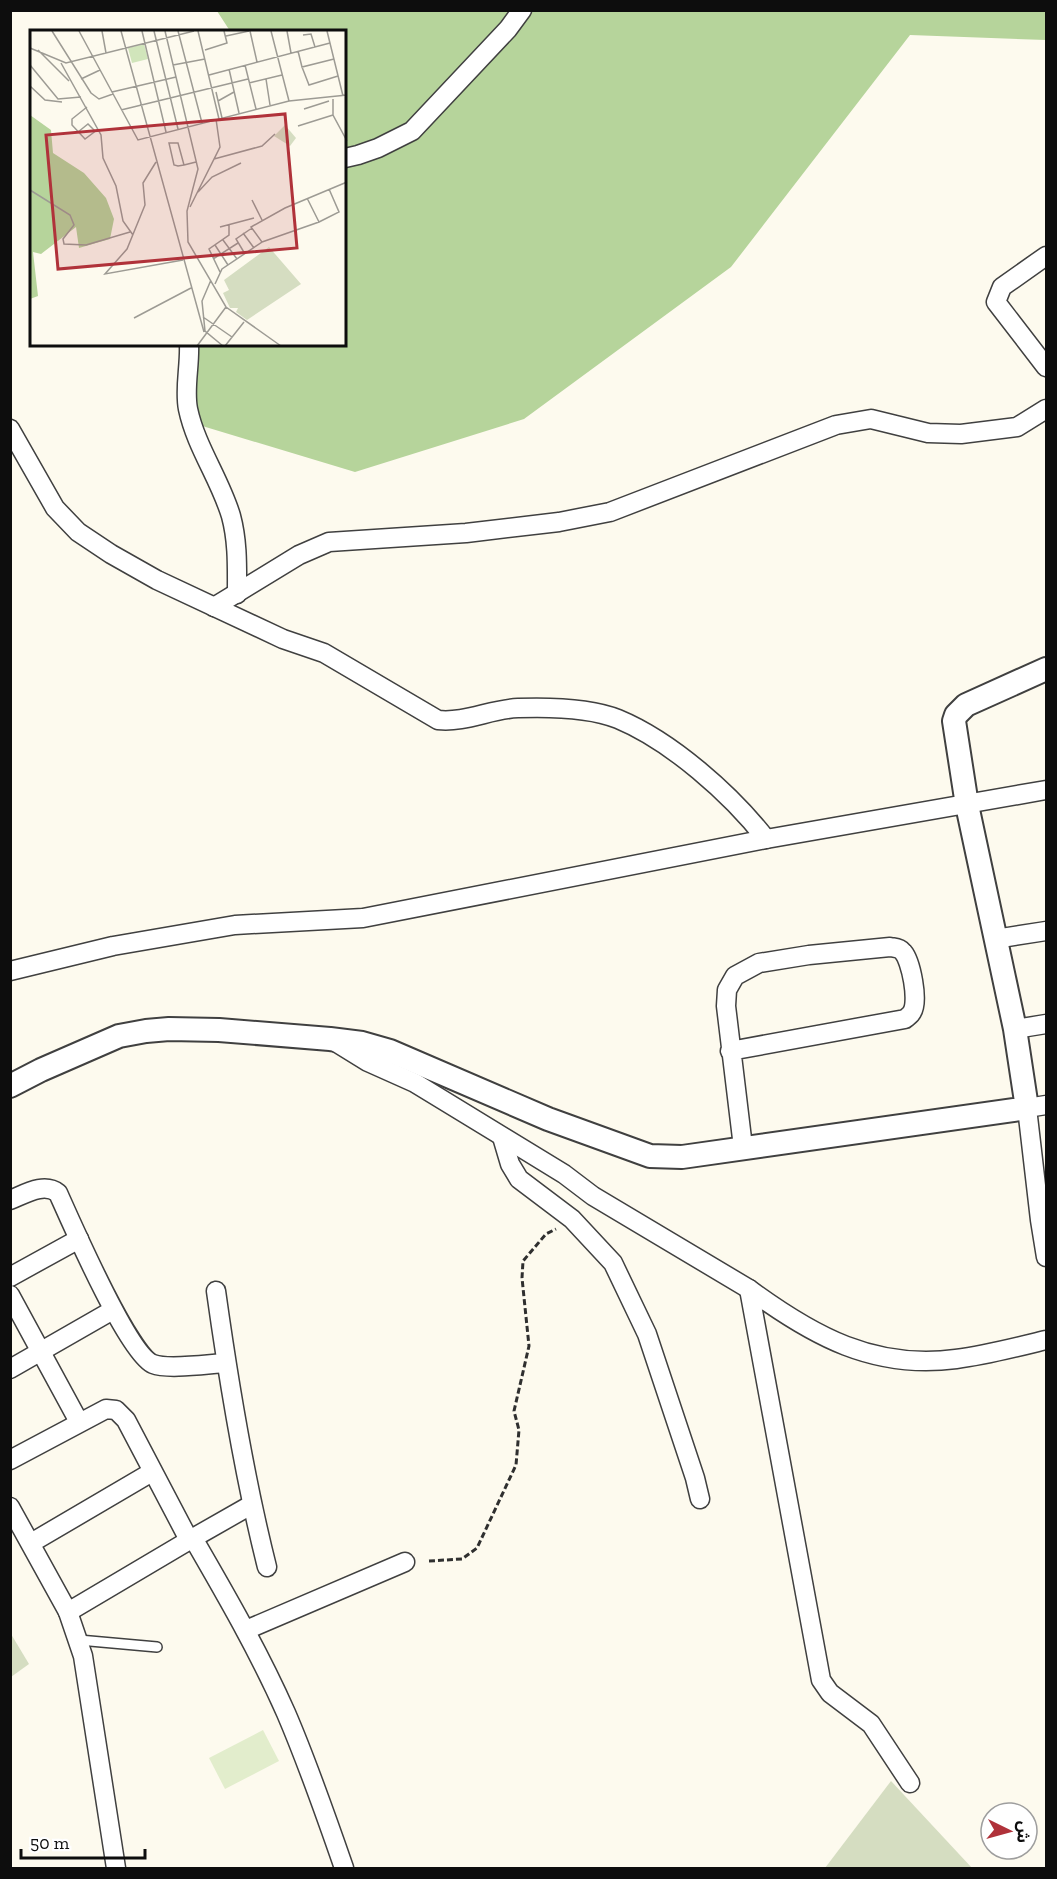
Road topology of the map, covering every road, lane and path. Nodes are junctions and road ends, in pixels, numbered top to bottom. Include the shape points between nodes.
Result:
1 (522, 10) edge
2 (346, 158) edge
3 (1047, 256) edge
4 (189, 346) edge
5 (1047, 367) edge
6 (1047, 409) edge
7 (10, 429) edge
8 (237, 594) junction
9 (214, 607) junction
10 (1047, 669) edge
11 (1047, 790) edge
12 (967, 805) junction
13 (766, 839) junction
14 (1047, 931) edge
15 (995, 939) junction
16 (10, 971) edge
17 (1047, 1024) edge
18 (1015, 1029) junction
19 (330, 1039) junction
20 (730, 1051) junction
21 (10, 1086) edge
22 (1037, 1107) edge
23 (502, 1137) junction
24 (743, 1147) junction
25 (10, 1200) edge
26 (1043, 1219) edge
27 (572, 1220) junction
28 (79, 1239) junction
29 (1047, 1257) edge
30 (10, 1277) edge
31 (749, 1289) junction
32 (216, 1291) dead end
33 (10, 1295) edge
34 (113, 1310) junction
35 (1047, 1340) edge
36 (41, 1351) junction
37 (226, 1363) junction
38 (10, 1369) edge
39 (80, 1422) junction
40 (10, 1460) edge
41 (152, 1472) junction
42 (700, 1499) dead end
43 (251, 1505) junction
44 (10, 1507) edge
45 (191, 1539) junction
46 (31, 1543) junction
47 (429, 1561) dead end
48 (405, 1562) dead end
49 (267, 1567) dead end
50 (68, 1612) junction
51 (246, 1630) junction
52 (79, 1640) junction
53 (157, 1647) dead end
54 (910, 1783) dead end
55 (116, 1869) edge
56 (344, 1869) edge

1 - 2 street via 412,131
3 - 5 street via 1002,287 996,302
4 - 8 street via 188,406 231,517 237,552
6 - 8 street via 1017,427 961,434 928,433 871,419 836,425 610,512 466,533 329,542 299,555
7 - 9 street via 56,508 78,532 157,580
8 - 9 street
9 - 13 street via 324,653 438,720 455,721 516,708 568,708 616,718 651,736 714,783
10 - 12 street via 966,705 956,715 954,729
11 - 12 street
12 - 13 street
12 - 15 street
13 - 16 street via 363,918 235,925 113,946
14 - 15 street
15 - 18 street
17 - 18 street
18 - 22 street
19 - 21 street via 219,1030 146,1031 119,1036
19 - 23 street via 415,1083
19 - 24 street via 390,1051 548,1119 650,1156 682,1157
20 - 20 street via 905,1019 913,1012 915,999 905,953 890,947 809,955 759,963 735,976 727,990
20 - 24 street
22 - 24 street
22 - 26 street
23 - 27 street via 519,1179
23 - 31 street
25 - 28 street via 41,1188 55,1190
26 - 29 street
27 - 42 street via 613,1263 647,1334
27 - 47 path via 546,1234 523,1261 530,1346 514,1411 519,1430 516,1465 505,1492 477,1548 462,1559
28 - 30 street
28 - 34 street
31 - 35 street via 823,1337 868,1354 909,1360 955,1360
31 - 54 street via 821,1680 830,1693 871,1724
32 - 37 street
33 - 36 street
34 - 36 street
34 - 37 street via 152,1364
36 - 38 street
36 - 39 street
37 - 43 street
39 - 40 street
39 - 41 street via 106,1409 121,1413
41 - 45 street
41 - 46 street
43 - 45 street
43 - 49 street
44 - 46 street
45 - 50 street
45 - 51 street
46 - 50 street
48 - 51 street
50 - 52 street
51 - 56 street via 286,1713
52 - 53 lane
52 - 55 street

